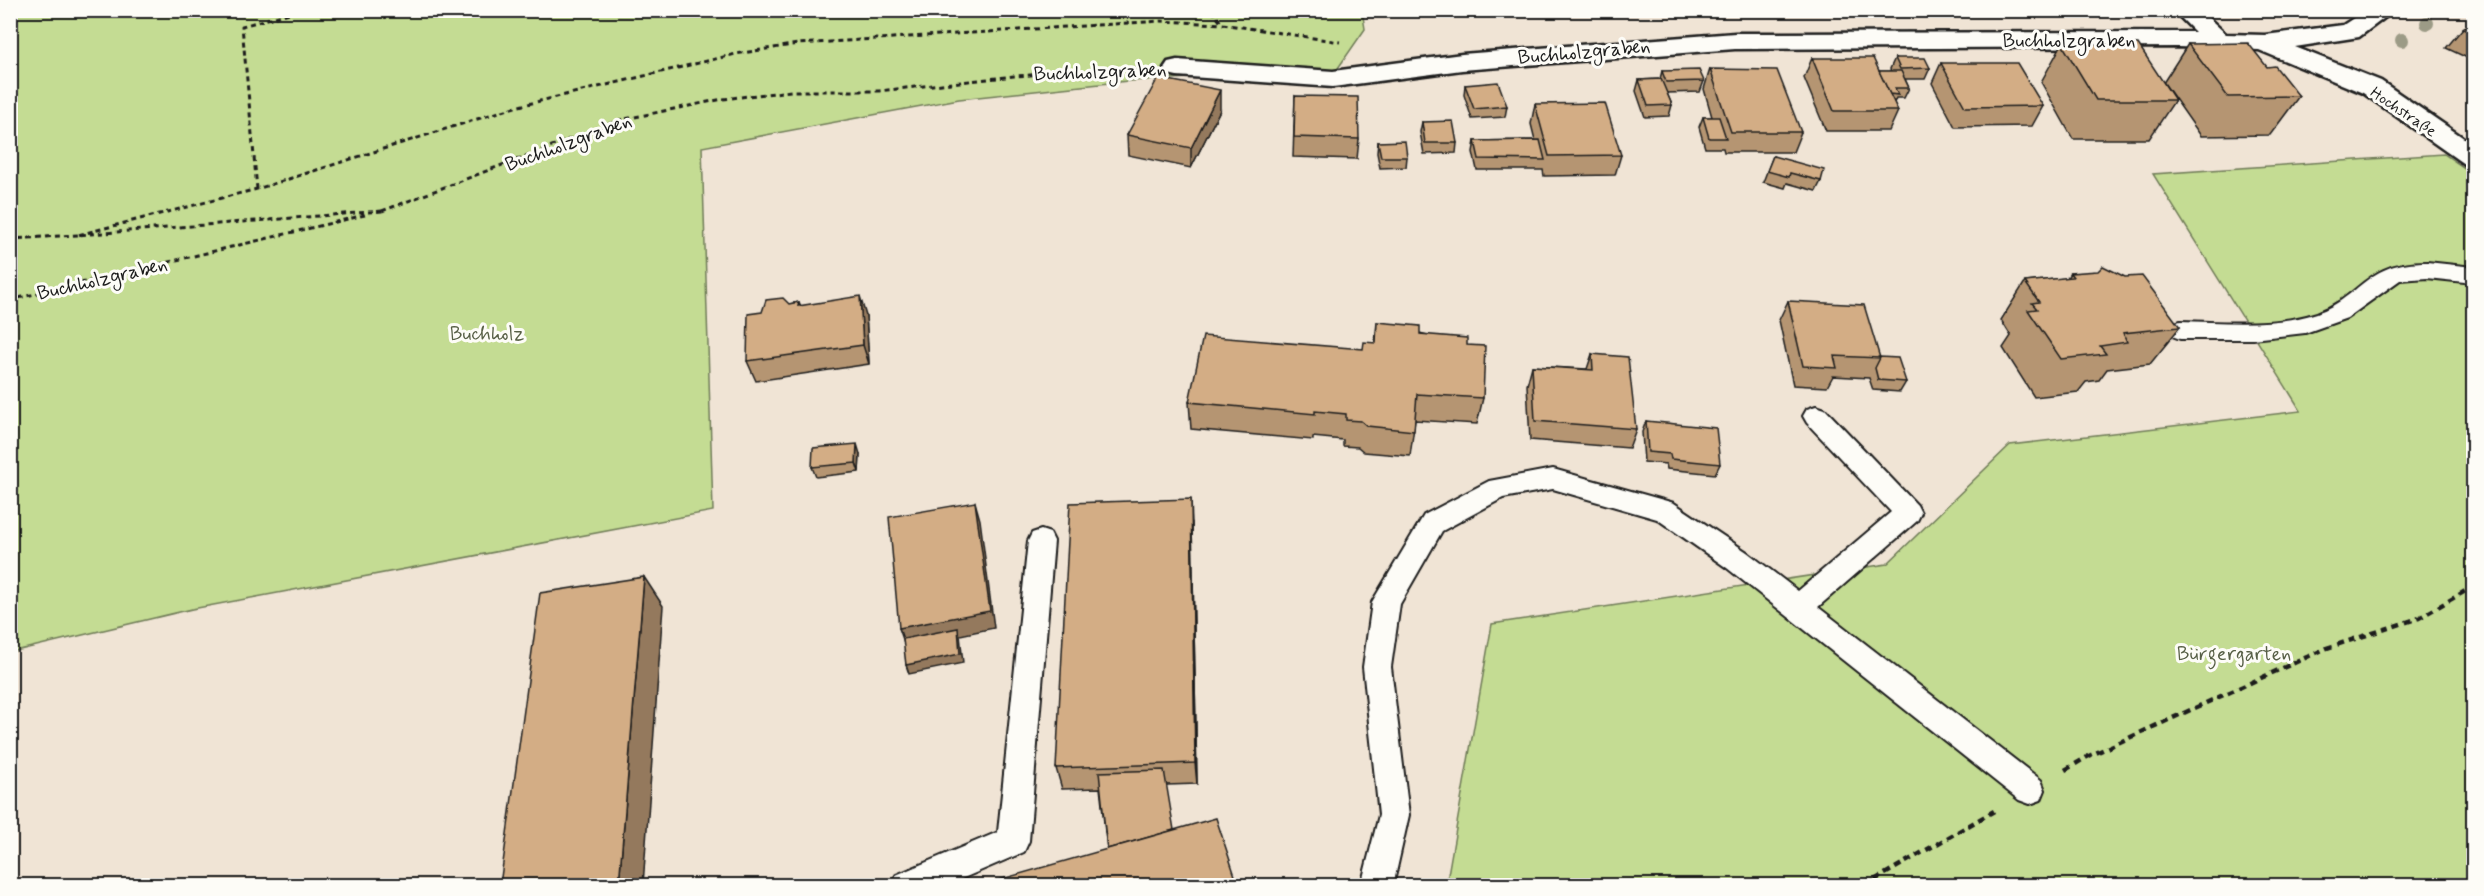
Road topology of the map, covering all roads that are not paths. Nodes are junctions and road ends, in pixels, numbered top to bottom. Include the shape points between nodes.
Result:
1 (2185, 10) edge
2 (2383, 10) edge
3 (2350, 32) junction
4 (2218, 40) junction
5 (2265, 43) junction
6 (1177, 68) road end
7 (2372, 87) junction
8 (2474, 158) edge
9 (2474, 275) edge
10 (2180, 330) edge
11 (1816, 416) dead end
12 (1041, 542) dead end
13 (1798, 608) junction
14 (2030, 790) road end
15 (907, 885) edge
16 (1377, 885) edge

1 - 4 street
2 - 3 street
3 - 5 street
3 - 7 street via 2354,51
4 - 5 street, Buchholzgraben
4 - 6 street, Buchholzgraben via 1725,42 1462,62 1333,79
5 - 7 street, Hochstraße
7 - 8 street, Hochstraße
9 - 10 lane via 2406,271 2384,278 2352,305 2324,320 2278,330
11 - 13 lane via 1908,513
12 - 15 lane via 1013,841
13 - 14 lane
13 - 16 lane via 1665,511 1553,479 1498,488 1433,523 1386,602 1377,667 1394,815

